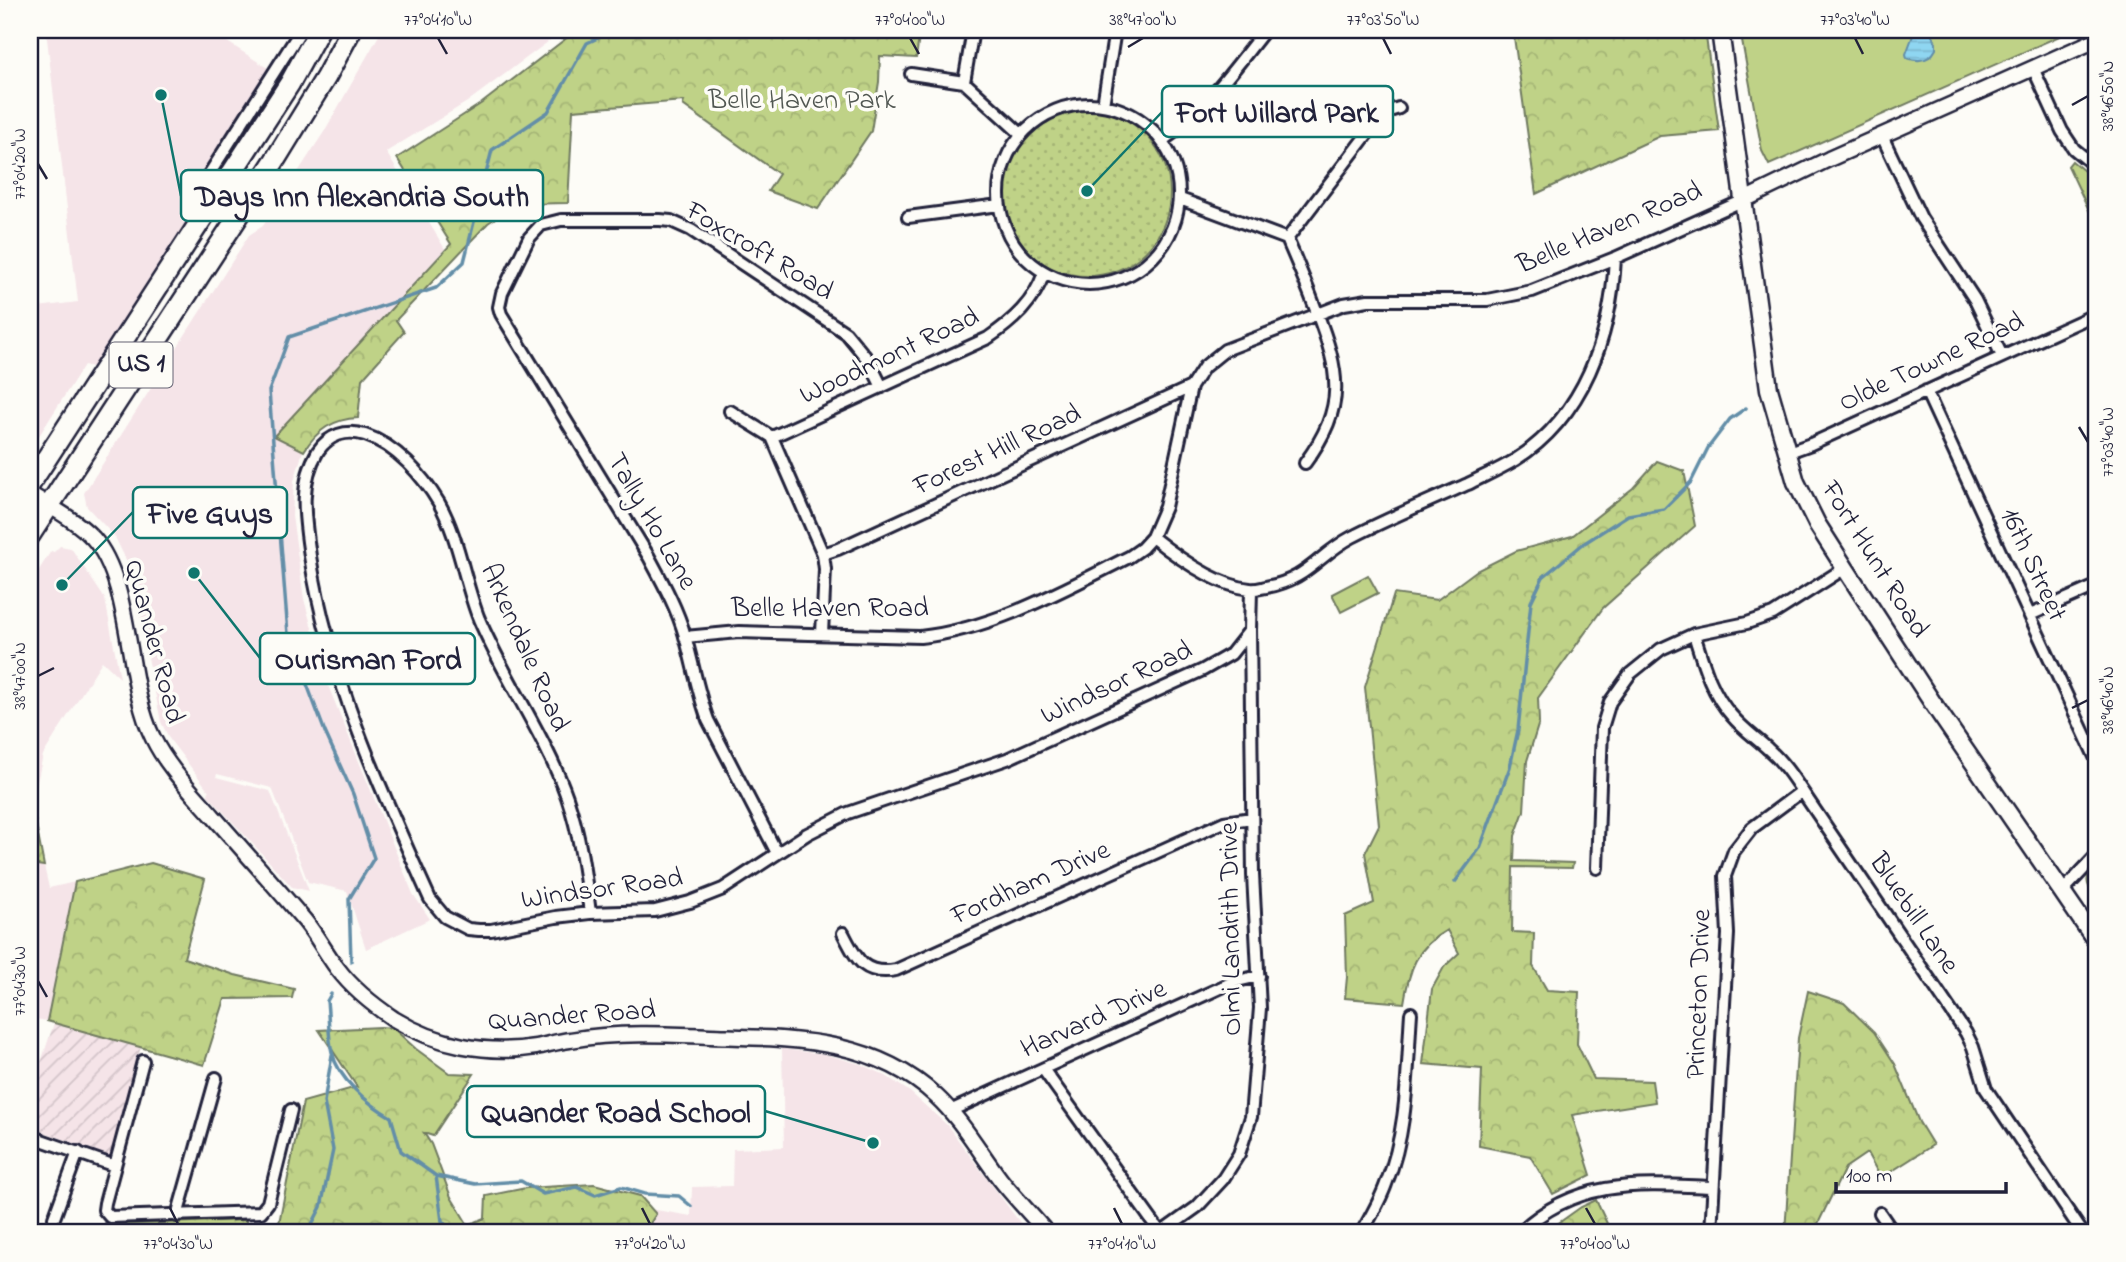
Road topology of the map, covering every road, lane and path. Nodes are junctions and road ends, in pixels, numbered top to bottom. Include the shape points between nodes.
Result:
1 (301, 30) edge
2 (319, 30) edge
3 (351, 30) edge
4 (973, 30) edge
5 (1115, 30) edge
6 (1265, 30) edge
7 (1720, 30) edge
8 (2096, 40) edge
9 (2033, 68) junction
10 (911, 74) dead end
11 (964, 82) junction
12 (1102, 105) junction
13 (1399, 108) dead end
14 (1020, 133) junction
15 (1882, 136) junction
16 (1163, 141) junction
17 (2096, 167) edge
18 (216, 196) junction
19 (1180, 199) junction
20 (1744, 200) junction
21 (999, 205) junction
22 (908, 217) dead end
23 (1287, 239) junction
24 (1615, 258) junction
25 (517, 262) joint
26 (1044, 273) junction
27 (1317, 313) junction
28 (2096, 314) edge
29 (2002, 356) junction
30 (882, 387) junction
31 (1191, 387) junction
32 (1926, 391) junction
33 (730, 411) dead end
34 (363, 434) joint
35 (772, 437) junction
36 (1786, 453) junction
37 (1305, 463) dead end
38 (30, 484) edge
39 (30, 494) edge
40 (48, 506) junction
41 (30, 535) edge
42 (1152, 537) junction
43 (823, 554) junction
44 (1845, 568) junction
45 (2096, 586) edge
46 (1251, 590) junction
47 (2030, 615) junction
48 (1250, 631) junction
49 (822, 634) junction
50 (1694, 634) junction
51 (685, 638) junction
52 (2096, 759) edge
53 (1802, 791) junction
54 (1252, 818) junction
55 (777, 853) junction
56 (2096, 856) edge
57 (1597, 868) dead end
58 (2062, 892) junction
59 (590, 913) junction
60 (843, 933) dead end
61 (2096, 941) edge
62 (1259, 976) junction
63 (1411, 1013) dead end
64 (143, 1061) dead end
65 (1044, 1069) junction
66 (216, 1078) dead end
67 (291, 1110) dead end
68 (950, 1111) junction
69 (30, 1136) edge
70 (78, 1152) junction
71 (115, 1166) junction
72 (1713, 1187) junction
73 (1880, 1213) dead end
74 (177, 1216) junction
75 (54, 1218) dead end
76 (1045, 1232) edge
77 (1161, 1232) edge
78 (1362, 1232) edge
79 (1520, 1232) edge
80 (1710, 1232) edge
81 (1893, 1232) edge
82 (2082, 1232) edge

1 - 18 street via 201,187
2 - 18 highway, US 1
3 - 40 highway, US 1 via 275,160
4 - 11 street
5 - 12 street
6 - 16 street via 1214,95
7 - 20 main road, Fort Hunt Road
8 - 9 street, Belle Haven Road
9 - 15 street, Belle Haven Road
9 - 17 street via 2062,131 2074,149
10 - 11 street
11 - 14 street
12 - 14 street via 1058,109
12 - 16 street via 1130,114
13 - 23 street via 1377,121
14 - 21 street via 1002,169
15 - 20 street, Belle Haven Road
15 - 29 street via 1921,218 1975,300
16 - 19 street via 1177,173
18 - 38 highway, US 1
19 - 23 street
19 - 26 street via 1164,243 1126,278 1086,284
20 - 24 street, Belle Haven Road
20 - 36 main road, Fort Hunt Road via 1769,389
21 - 22 street
21 - 26 street via 1014,246
23 - 27 street
24 - 27 street, Belle Haven Road via 1553,285 1507,297 1368,300
24 - 46 street via 1595,360 1575,402 1544,438 1502,467 1350,538 1295,579
25 - 30 street, Foxcroft Road via 535,230 553,221 671,221 846,333 869,360
25 - 51 street, Tally Ho Lane via 500,298 501,314 649,557
26 - 30 street, Woodmont Road via 1027,304 1006,326
27 - 31 street, Belle Haven Road via 1225,350 1204,366
27 - 37 street via 1333,358 1336,393 1327,428
28 - 29 street, Olde Towne Road
29 - 32 street, Olde Towne Road
30 - 35 street, Woodmont Road
31 - 42 street, Belle Haven Road via 1165,507
31 - 43 street, Forest Hill Road
32 - 36 street, Olde Towne Road
32 - 47 street, 16th Street
33 - 35 street
34 - 59 street, Arkendale Road via 407,463 440,504 481,622 567,797
34 - 59 street, Windsor Road via 335,435 320,448 304,494 305,522 330,651 351,715 430,899 457,924 479,930
35 - 43 street
36 - 44 main road, Fort Hunt Road via 1802,497
39 - 40 street, Quander Road
40 - 41 highway, US 1
40 - 68 street, Quander Road via 80,526 108,559 140,700 155,743 185,785 307,924 344,977 387,1014 428,1036 483,1049 635,1035 829,1043 900,1071
42 - 46 street via 1195,567
42 - 49 street, Belle Haven Road via 1129,558 972,628 920,637
43 - 49 street
44 - 50 street via 1764,617
44 - 58 main road, Fort Hunt Road
45 - 47 street
46 - 48 street, Olmi Landrith Drive
47 - 52 street, 16th Street
48 - 54 street, Olmi Landrith Drive
48 - 55 street, Windsor Road via 1231,654 1203,670 1007,759 848,813
49 - 51 street, Belle Haven Road via 739,632
50 - 53 street, Bluebill Lane via 1722,703
50 - 57 street via 1642,662 1617,691 1604,716
51 - 55 street, Tally Ho Lane via 708,720
53 - 72 street, Princeton Drive via 1752,828 1734,851 1726,876 1728,934
53 - 82 street, Bluebill Lane via 1966,1033 1986,1089
54 - 60 street, Fordham Drive via 1224,822 896,971 863,965
54 - 62 street, Olmi Landrith Drive
55 - 59 street, Windsor Road via 723,888 670,909
56 - 58 street
58 - 61 main road, Fort Hunt Road
62 - 65 street, Harvard Drive via 1233,982
62 - 77 street, Olmi Landrith Drive via 1257,1063 1244,1143 1213,1192
63 - 78 street via 1397,1147 1387,1184
64 - 71 street
65 - 68 street, Harvard Drive
65 - 77 street
66 - 74 street
67 - 74 street via 265,1210
68 - 76 street, Quander Road
69 - 70 street
70 - 71 street
70 - 75 street
71 - 74 street via 104,1210 110,1217
72 - 79 street via 1607,1187 1557,1205
72 - 80 street, Princeton Drive
73 - 81 street

